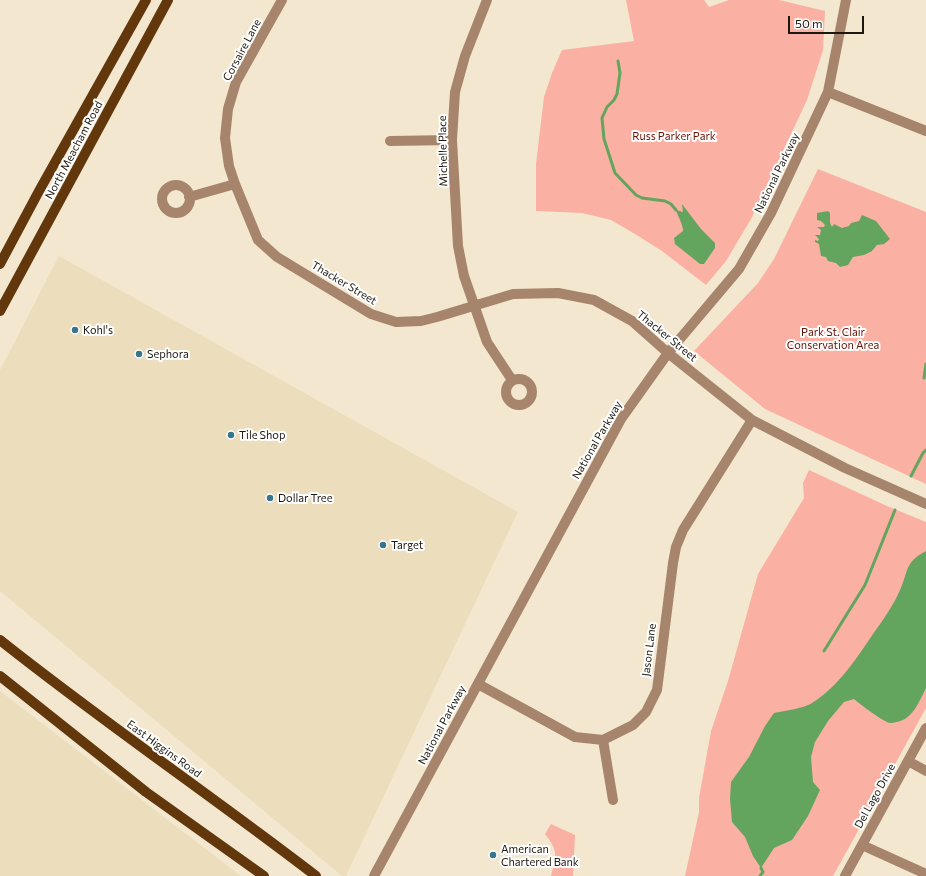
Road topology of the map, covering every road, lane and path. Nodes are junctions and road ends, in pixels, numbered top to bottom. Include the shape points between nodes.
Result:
1 (146, 0) edge
2 (168, 0) edge
3 (282, 0) edge
4 (487, 0) edge
5 (846, 0) edge
6 (828, 92) junction
7 (926, 131) edge
8 (452, 140) junction
9 (390, 142) dead end
10 (235, 184) junction
11 (189, 197) dead end
12 (0, 264) edge
13 (473, 305) junction
14 (0, 311) edge
15 (668, 353) junction
16 (512, 380) dead end
17 (752, 420) junction
18 (926, 504) edge
19 (0, 634) edge
20 (0, 640) edge
21 (15, 652) junction
22 (0, 676) edge
23 (478, 684) junction
24 (926, 728) edge
25 (603, 740) junction
26 (908, 761) junction
27 (926, 771) edge
28 (613, 800) dead end
29 (862, 845) junction
30 (926, 874) edge
31 (264, 876) edge
32 (316, 876) edge
33 (374, 876) edge
34 (845, 876) edge

1 - 12 main road, North Meacham Road
2 - 14 main road, North Meacham Road
3 - 10 street, Corsaire Lane via 236,82 228,109 225,138 229,166
4 - 8 street, Michelle Place via 464,56 455,92
5 - 6 street, National Parkway
6 - 7 street
6 - 15 street, National Parkway via 772,213 738,269
8 - 9 street
8 - 13 street, Michelle Place via 458,246
10 - 11 street
10 - 13 street, Thacker Street via 258,240 277,257 371,314 396,322 421,321
13 - 15 street, Thacker Street via 513,294 558,293 594,300 632,321
13 - 16 street, Michelle Place via 486,342
15 - 17 street, Thacker Street
15 - 23 street, National Parkway via 621,419
17 - 18 street, Thacker Street via 845,468
17 - 25 street, Jason Lane via 683,530 676,547 656,690 646,712 633,725
19 - 21 main road
20 - 21 main road, East Higgins Road
21 - 32 main road, East Higgins Road
22 - 31 main road via 146,792
23 - 25 street via 575,737
23 - 33 street, National Parkway
24 - 26 street, Del Lago Drive
25 - 28 street
26 - 27 street
26 - 29 street, Del Lago Drive
29 - 30 street
29 - 34 street, Del Lago Drive

